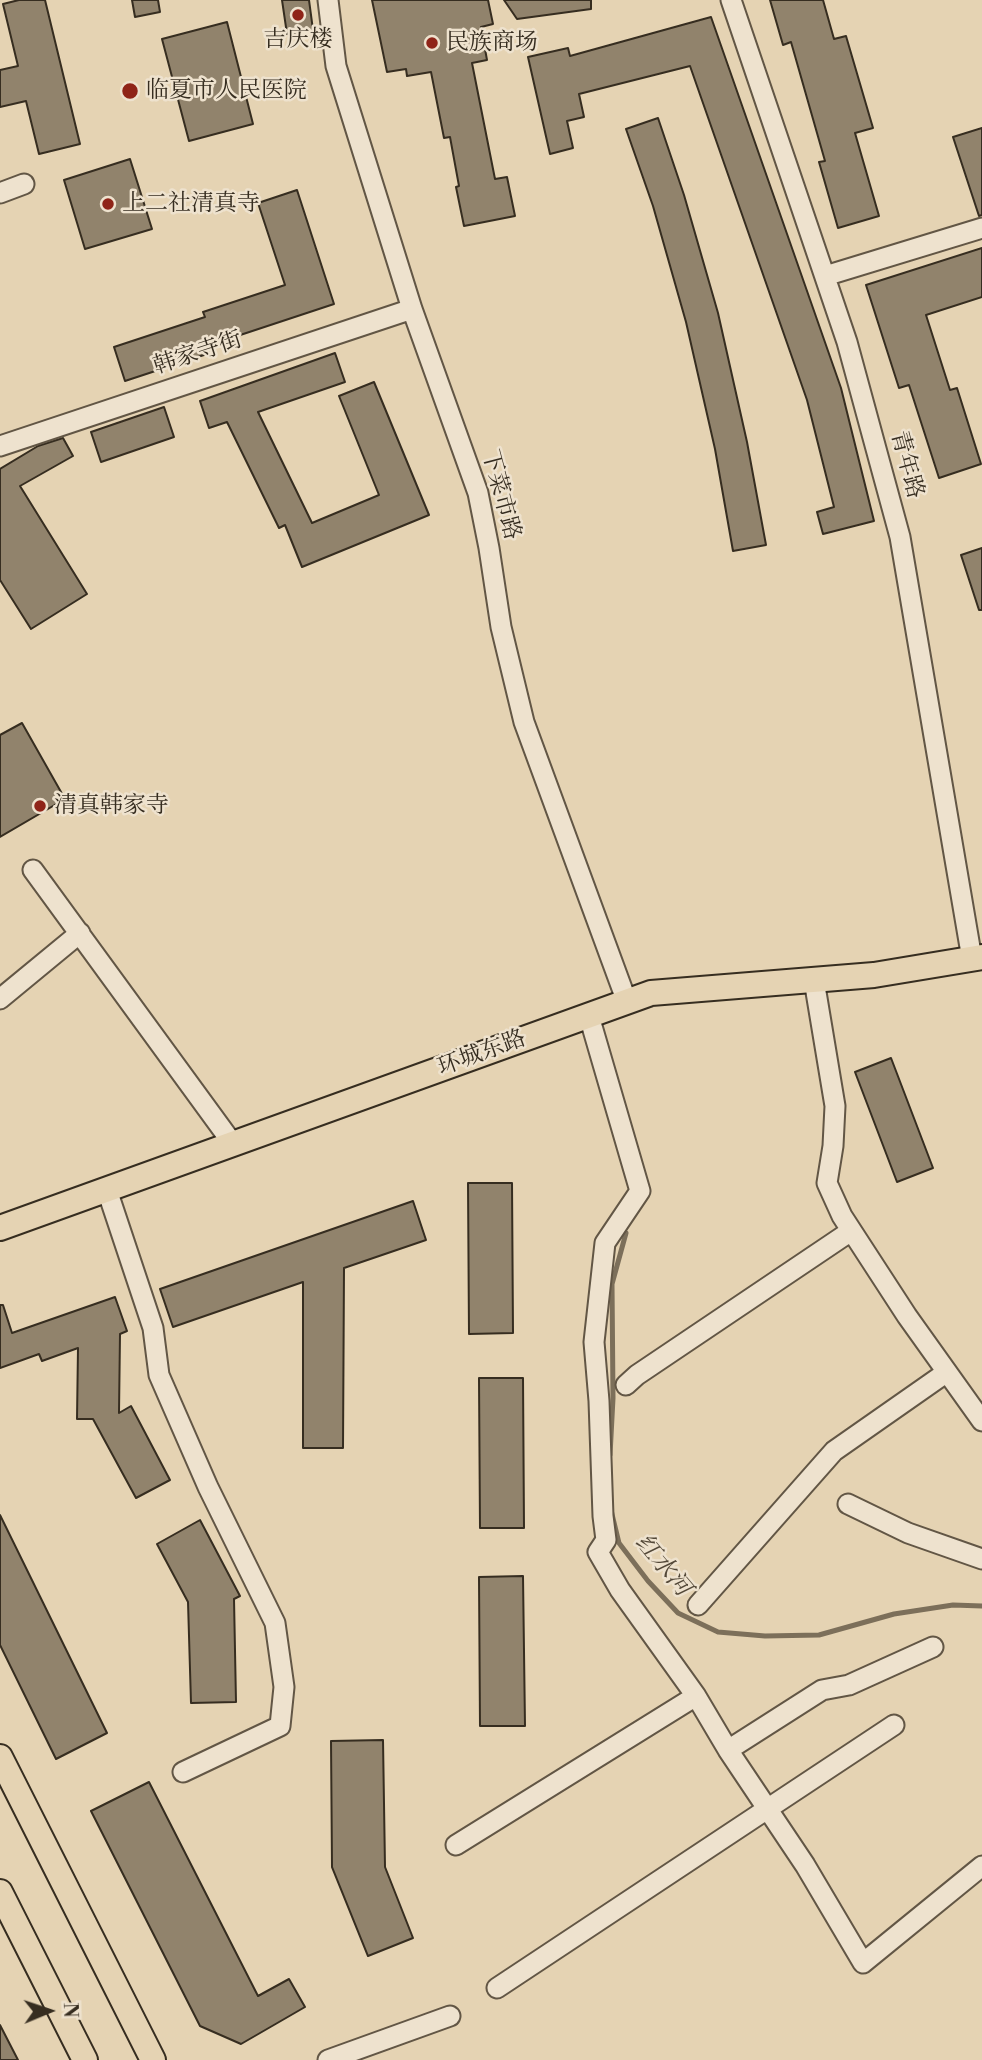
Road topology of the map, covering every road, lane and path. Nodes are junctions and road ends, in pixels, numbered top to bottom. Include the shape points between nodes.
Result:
1 (328, 0) edge
2 (731, 0) edge
3 (24, 184) dead end
4 (0, 192) edge
5 (982, 228) edge
6 (825, 276) junction
7 (412, 309) junction
8 (0, 446) edge
9 (33, 870) dead end
10 (80, 933) junction
11 (977, 958) edge
12 (814, 980) junction
13 (0, 999) edge
14 (627, 1002) junction
15 (589, 1016) junction
16 (233, 1144) junction
17 (107, 1190) junction
18 (0, 1228) edge
19 (851, 1231) junction
20 (947, 1372) junction
21 (626, 1385) dead end
22 (982, 1421) edge
23 (848, 1504) dead end
24 (982, 1559) edge
25 (698, 1605) dead end
26 (933, 1647) dead end
27 (696, 1696) junction
28 (894, 1725) dead end
29 (728, 1750) junction
30 (0, 1757) edge
31 (183, 1772) dead end
32 (767, 1810) junction
33 (456, 1845) dead end
34 (982, 1866) edge
35 (0, 1892) edge
36 (497, 1988) dead end
37 (450, 2016) dead end
38 (85, 2060) edge
39 (153, 2060) edge
40 (328, 2060) edge

1 - 7 street, 下菜市路 via 336,66
2 - 6 street, 青年路
3 - 4 street
5 - 6 street
6 - 11 street, 青年路 via 900,537
7 - 8 street, 韩家寺街
7 - 14 street, 下菜市路 via 478,493 501,627 524,722
9 - 10 street
10 - 13 street
10 - 16 street
11 - 12 main road, 环城东路
12 - 14 main road, 环城东路 via 651,993
12 - 19 street via 835,1106 827,1183
14 - 15 main road, 环城东路
15 - 16 main road, 环城东路
15 - 27 street via 640,1191 605,1243 594,1342 607,1540 598,1552
16 - 17 main road, 环城东路
17 - 18 main road, 环城东路
17 - 31 street via 153,1328 159,1375 275,1623 284,1687 280,1726
19 - 20 street
19 - 21 street
20 - 22 street
20 - 25 street via 834,1451
23 - 24 street via 908,1533
26 - 29 street via 849,1685 822,1690
27 - 29 street
27 - 33 street
28 - 32 street
29 - 32 street
30 - 39 main road
32 - 34 street via 863,1963
32 - 36 street
35 - 38 main road
37 - 40 street

